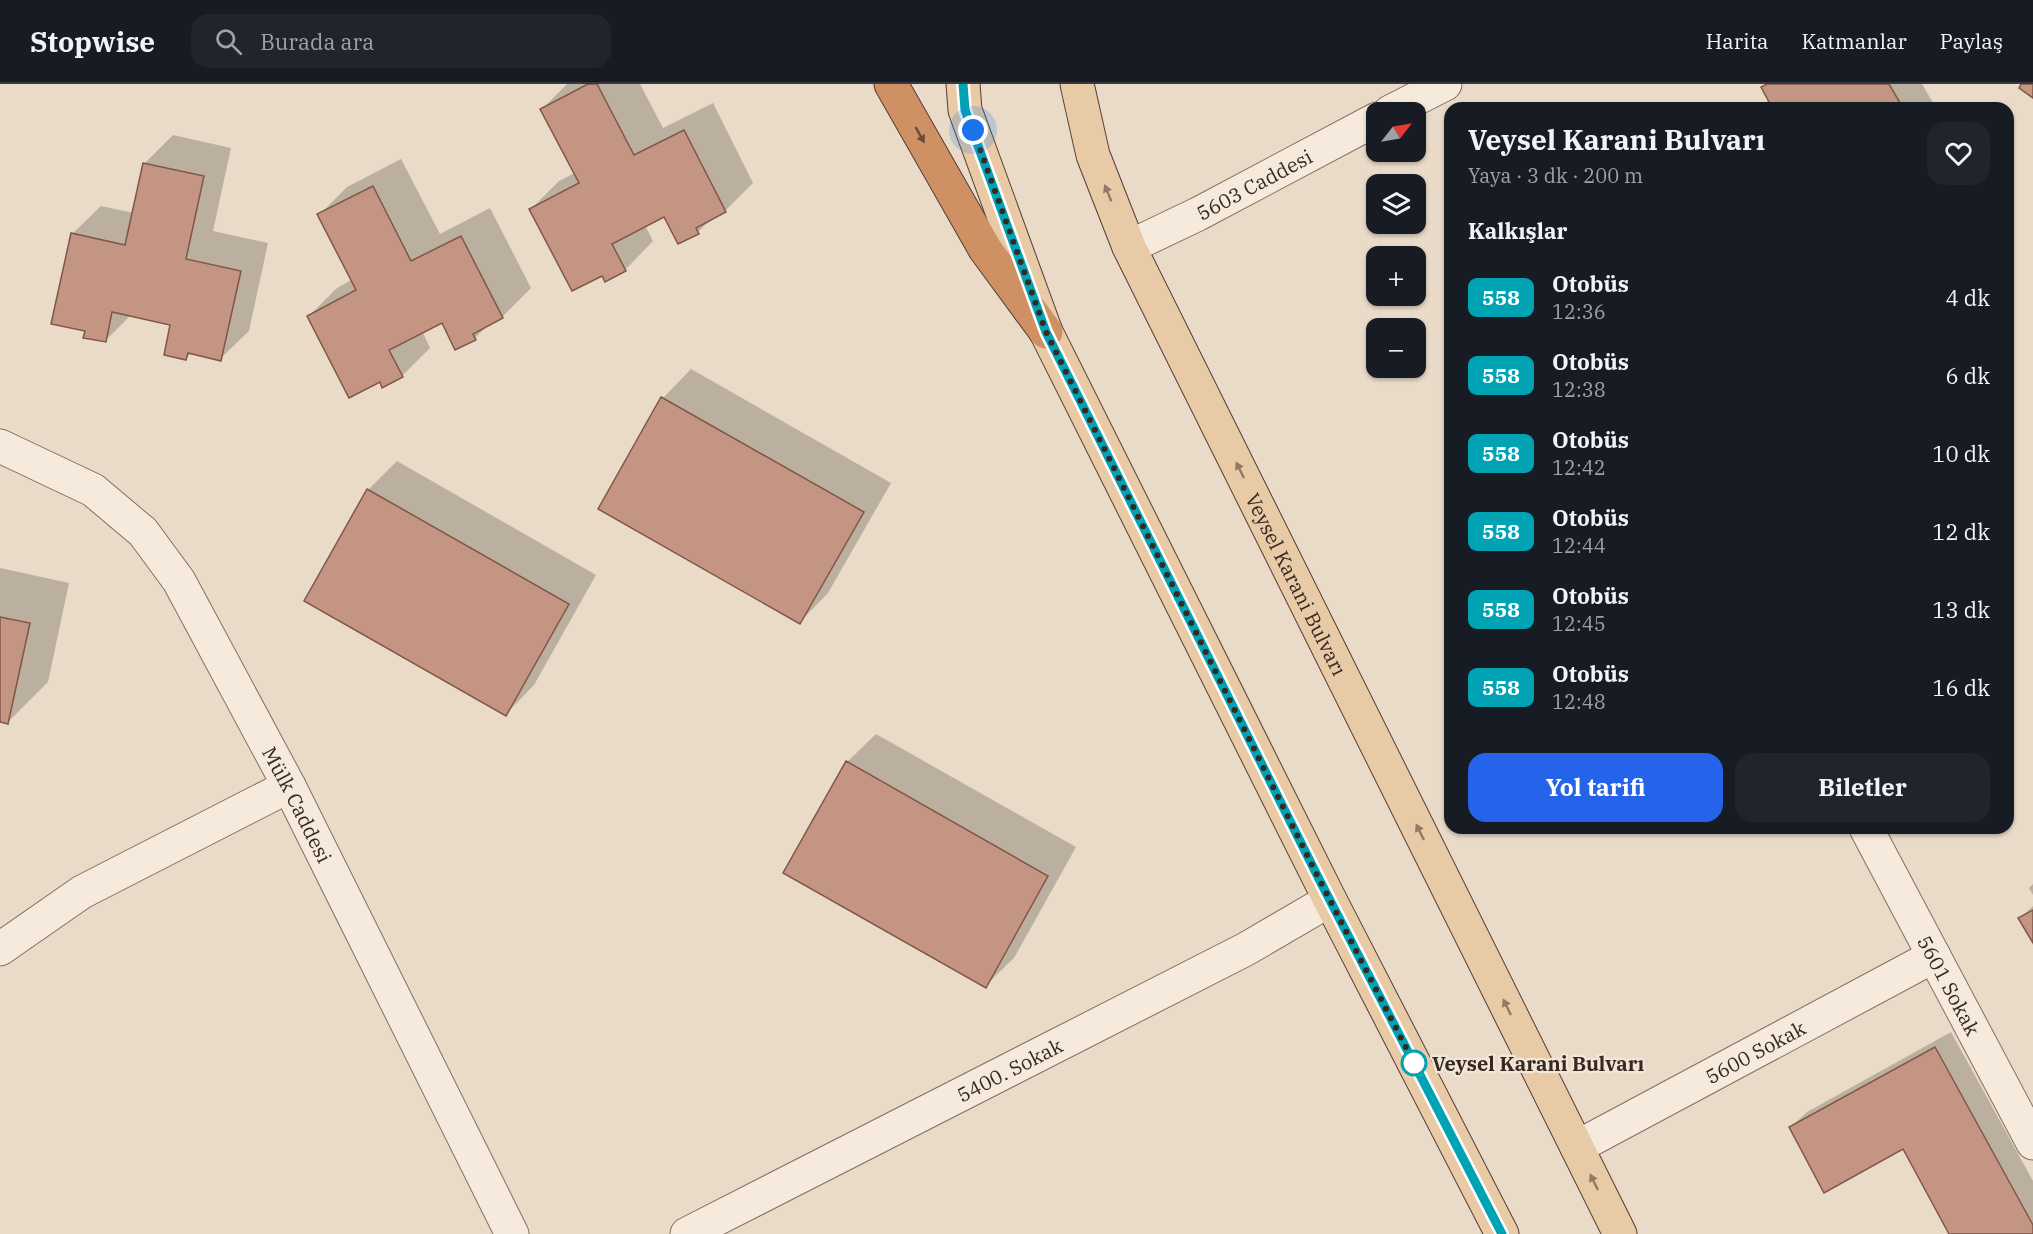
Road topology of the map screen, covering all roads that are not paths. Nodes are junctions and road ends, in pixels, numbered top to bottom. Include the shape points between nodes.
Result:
1 (891, 84) edge
2 (963, 84) edge
3 (1077, 84) edge
4 (1445, 84) edge
5 (1410, 102) edge
6 (1366, 125) edge
7 (1129, 248) junction
8 (1046, 332) junction
9 (0, 446) edge
10 (289, 786) junction
11 (1869, 834) edge
12 (1330, 900) junction
13 (0, 949) edge
14 (1934, 956) junction
15 (2033, 1143) edge
16 (1577, 1147) junction
17 (512, 1234) edge
18 (687, 1234) edge
19 (1502, 1234) edge
20 (1620, 1234) edge

1 -> 8 highway via 985,249
2 - 8 main road via 965,110
7 -> 3 main road, Veysel Karani Bulvarı via 1093,155
4 - 5 street
6 - 7 street, 5603 Caddesi
16 -> 7 main road, Veysel Karani Bulvarı
8 - 12 main road
9 - 10 street, Mülk Caddesi via 93,490 143,532 179,581
10 - 13 street via 81,892
10 - 17 street, Mülk Caddesi
11 - 14 street, 5601 Sokak
12 - 18 street, 5400. Sokak via 1246,949
12 - 19 main road
14 - 15 street, 5601 Sokak
14 - 16 street, 5600 Sokak
20 -> 16 main road, Veysel Karani Bulvarı

